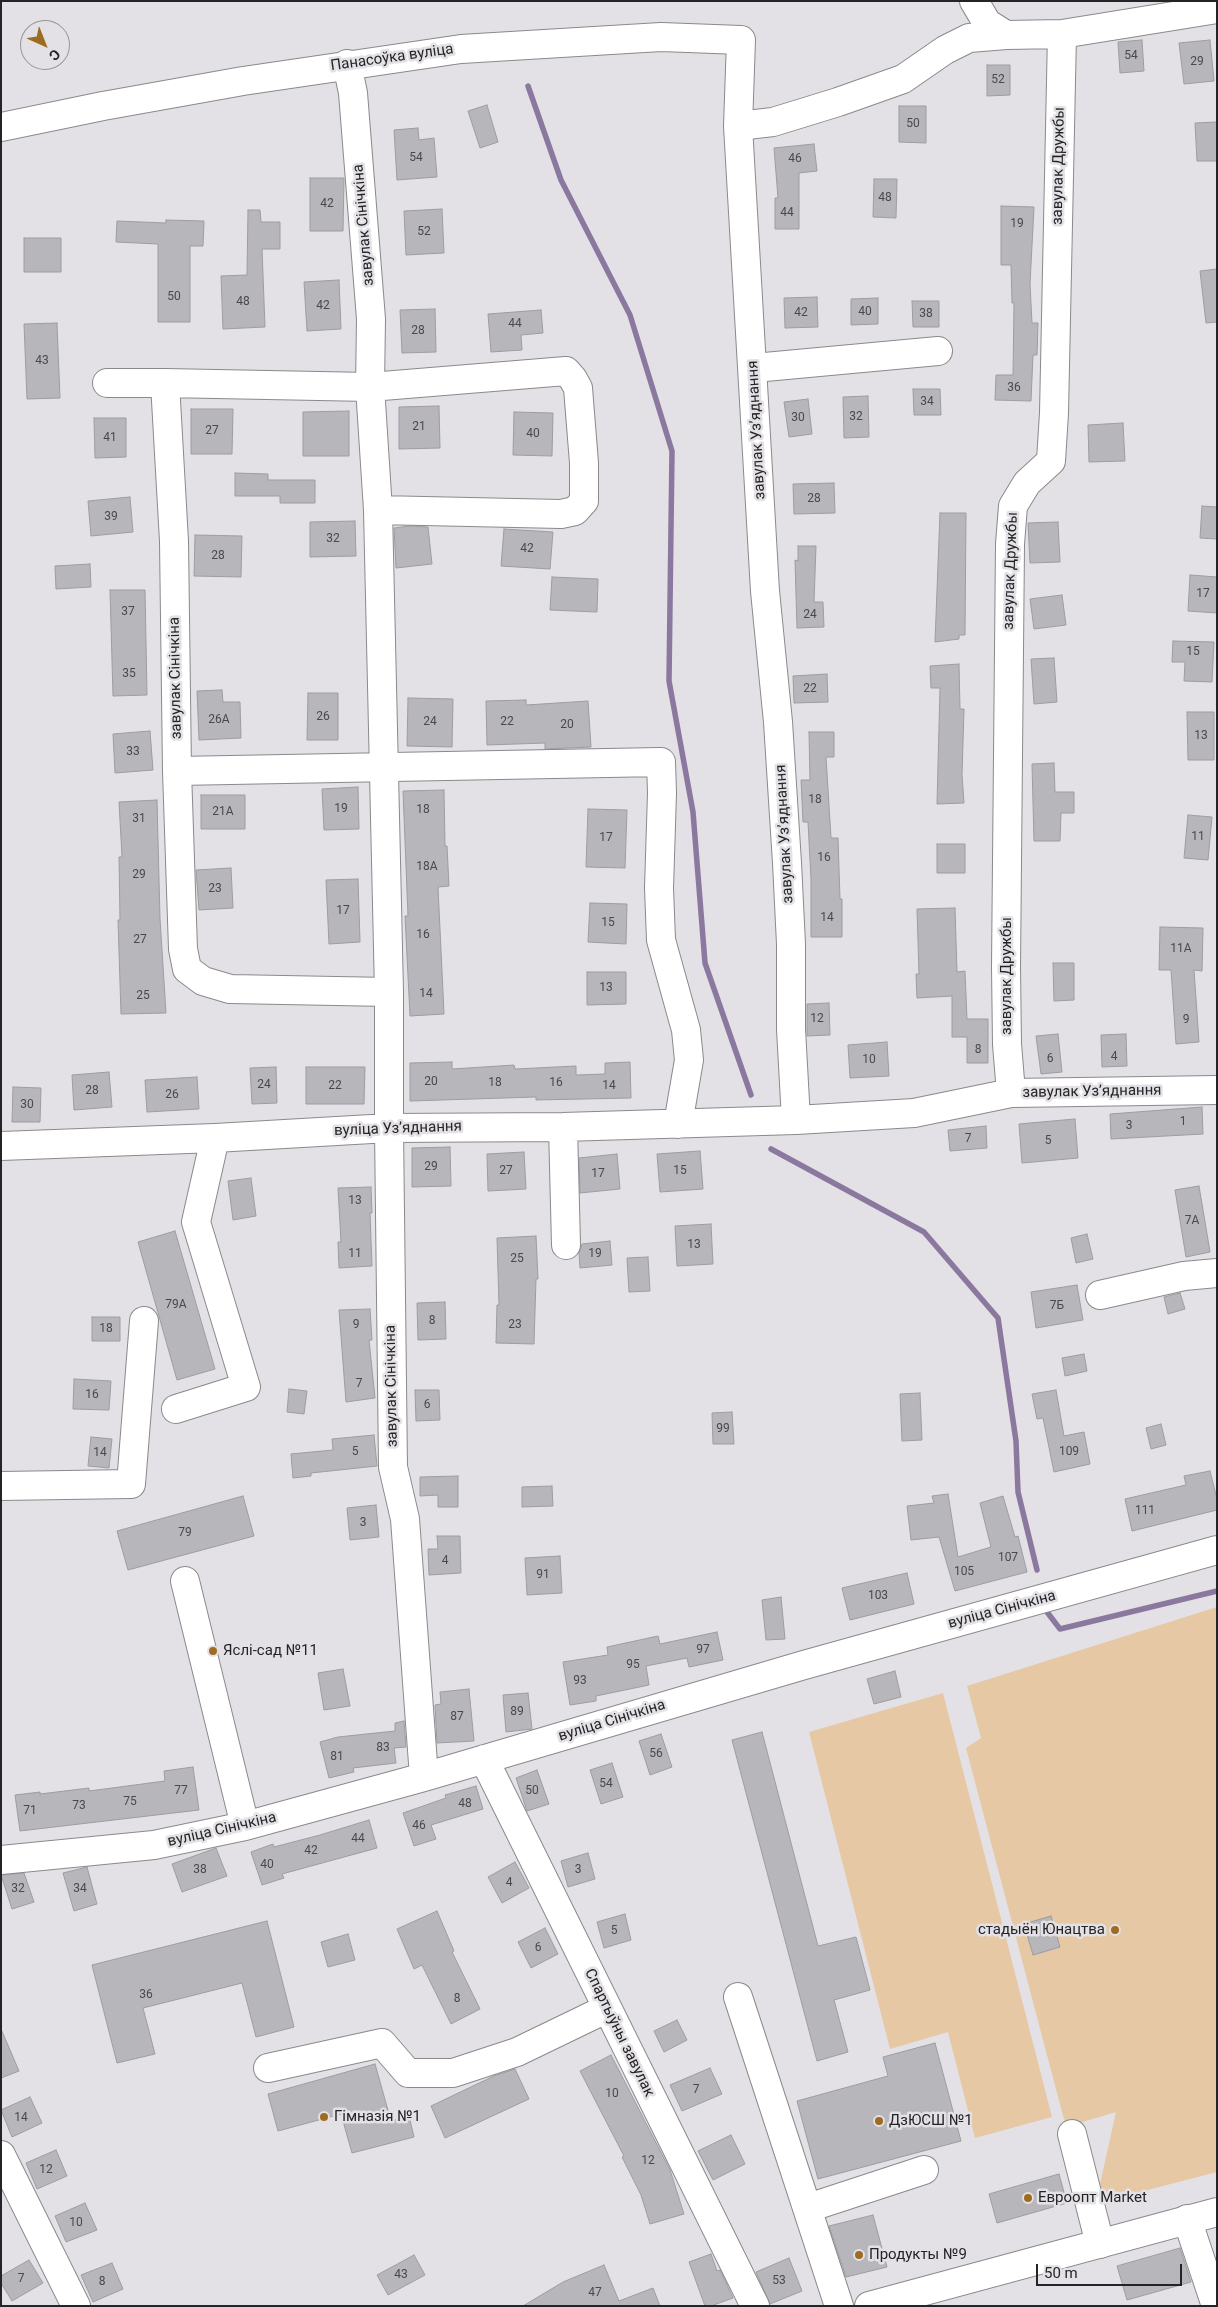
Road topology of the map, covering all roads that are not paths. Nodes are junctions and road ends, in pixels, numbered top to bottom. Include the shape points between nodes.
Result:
1 (974, 1) edge
2 (1217, 9) edge
3 (1062, 34) junction
4 (1006, 35) junction
5 (347, 64) junction
6 (740, 86) joint
7 (738, 126) junction
8 (1, 127) edge
9 (938, 351) dead end
10 (754, 368) junction
11 (107, 383) dead end
12 (166, 383) junction
13 (370, 387) junction
14 (378, 510) junction
15 (383, 768) junction
16 (177, 772) junction
17 (389, 992) junction
18 (1217, 1090) edge
19 (1011, 1093) junction
20 (796, 1120) junction
21 (678, 1124) junction
22 (563, 1127) junction
23 (389, 1128) junction
24 (215, 1138) junction
25 (1, 1146) edge
26 (566, 1245) dead end
27 (1217, 1273) edge
28 (1100, 1295) dead end
29 (144, 1322) dead end
30 (176, 1409) dead end
31 (1, 1486) edge
32 (1217, 1550) edge
33 (185, 1581) dead end
34 (484, 1759) junction
35 (424, 1777) junction
36 (245, 1826) junction
37 (1, 1860) edge
38 (738, 1997) dead end
39 (606, 2008) junction
40 (268, 2068) dead end
41 (1072, 2134) dead end
42 (1, 2156) edge
43 (924, 2170) dead end
44 (808, 2208) junction
45 (1217, 2212) edge
46 (1187, 2219) junction
47 (1100, 2244) junction
48 (76, 2306) edge
49 (755, 2306) edge
50 (839, 2306) edge
51 (869, 2306) edge
52 (1216, 2306) edge

1 - 4 street via 987,22
2 - 3 street
3 - 4 street
3 - 19 street, завулак Дружбы via 1051,461 1027,483 1013,506 1010,544 1006,967
4 - 7 street via 969,38 903,79 838,102 773,122
5 - 6 street, Панасоўка вуліца via 460,49 661,37 741,40
5 - 8 street, Панасоўка вуліца
5 - 13 street, завулак Сінічкіна via 353,93 371,319
6 - 7 street, завулак Узʼяднання
7 - 10 street, завулак Узʼяднання
9 - 10 street
10 - 20 street, завулак Узʼяднання via 765,591 778,722 786,854
11 - 12 street
12 - 13 street
12 - 16 street, завулак Сінічкіна via 174,541
13 - 14 street, завулак Сінічкіна
13 - 14 street via 566,371 578,388 584,464 584,501 575,511 560,514
14 - 15 street, завулак Сінічкіна
15 - 16 street
15 - 17 street, завулак Сінічкіна
15 - 21 street via 661,762 659,888 662,940 686,1030 689,1060
16 - 17 street, завулак Сінічкіна via 183,949 187,969 203,981 230,989
17 - 23 street, завулак Сінічкіна
18 - 19 street, завулак Узʼяднання
19 - 20 street, завулак Узʼяднання via 914,1113
20 - 21 street, вуліца Узʼяднання
21 - 22 street, вуліца Узʼяднання
22 - 23 street, вуліца Узʼяднання
22 - 26 street
23 - 24 street, вуліца Узʼяднання
23 - 35 street, завулак Сінічкіна via 393,1467 405,1519
24 - 25 street, вуліца Узʼяднання
24 - 30 street via 196,1222 246,1387
27 - 28 street via 1184,1276
29 - 31 street via 131,1484
32 - 34 street, вуліца Сінічкіна via 804,1665
33 - 36 street
34 - 35 street, вуліца Сінічкіна
34 - 39 street, Спартыўны завулак
35 - 36 street, вуліца Сінічкіна
36 - 37 street, вуліца Сінічкіна via 154,1845
38 - 44 street
39 - 40 street via 517,2052 453,2073 408,2073 382,2043
39 - 49 street, Спартыўны завулак
41 - 47 street
42 - 48 street
43 - 44 street
44 - 50 street
45 - 46 street
46 - 47 street
46 - 52 street
47 - 51 street

